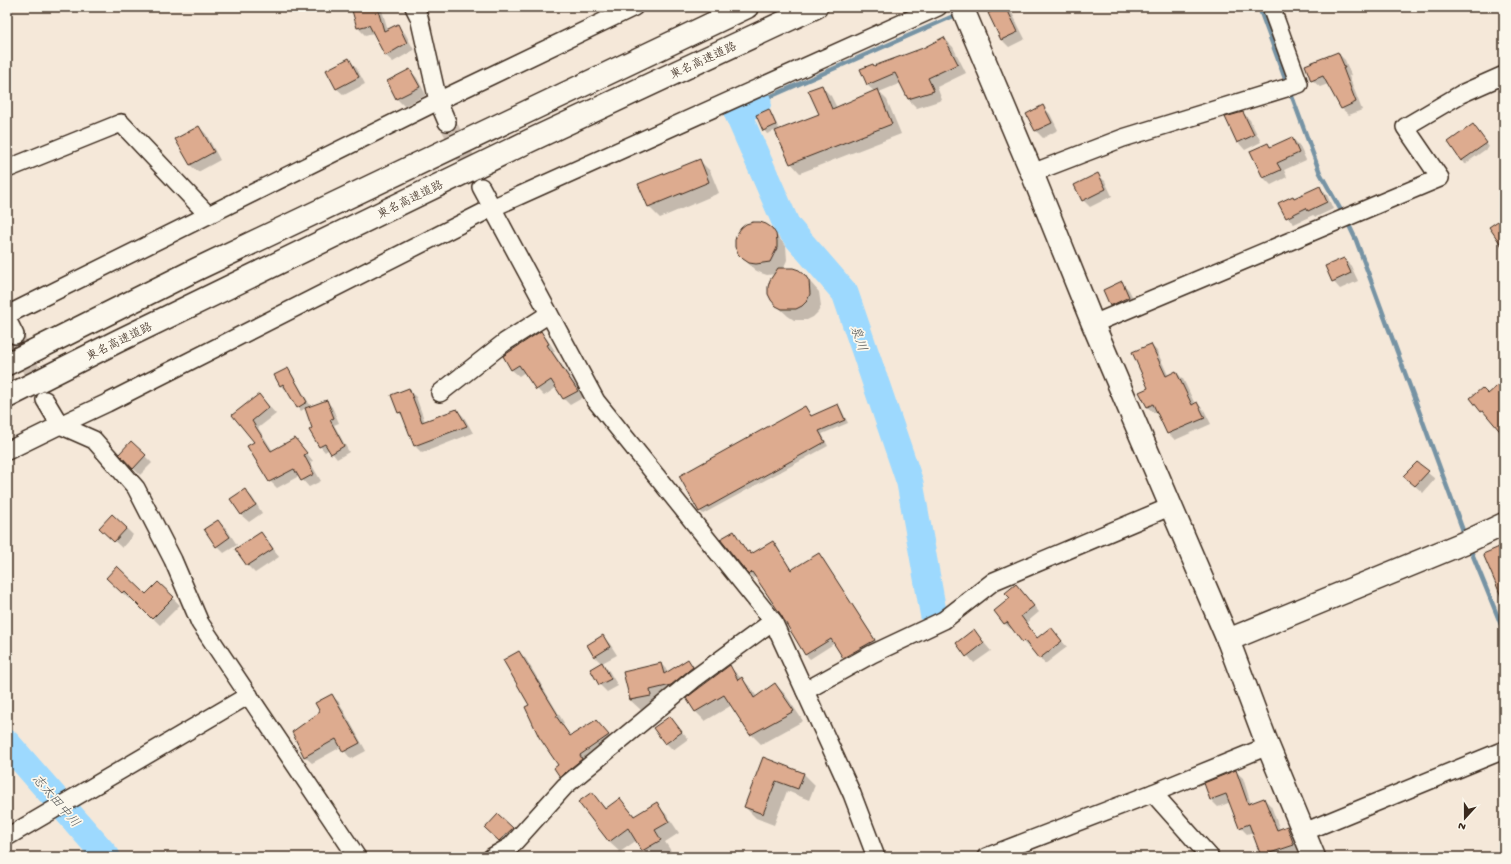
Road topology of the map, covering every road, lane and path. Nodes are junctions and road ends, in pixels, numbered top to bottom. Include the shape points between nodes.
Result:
1 (414, 7) edge
2 (634, 7) edge
3 (748, 7) edge
4 (816, 7) edge
5 (938, 7) edge
6 (1271, 7) edge
7 (964, 12) edge
8 (1504, 75) edge
9 (438, 101) junction
10 (447, 122) tunnel mouth
11 (7, 169) edge
12 (1032, 173) junction
13 (481, 187) tunnel mouth
14 (492, 208) junction
15 (208, 215) junction
16 (549, 314) junction
17 (7, 315) edge
18 (7, 319) edge
19 (1092, 324) junction
20 (15, 335) tunnel mouth
21 (7, 364) edge
22 (440, 393) dead end
23 (7, 397) edge
24 (45, 400) tunnel mouth
25 (60, 424) junction
26 (7, 451) edge
27 (1172, 506) junction
28 (1504, 524) edge
29 (773, 621) junction
30 (1228, 640) junction
31 (805, 691) junction
32 (249, 695) junction
33 (1268, 746) junction
34 (1504, 750) edge
35 (1153, 793) junction
36 (1304, 832) junction
37 (7, 837) edge
38 (357, 857) edge
39 (492, 857) edge
40 (876, 857) edge
41 (986, 857) edge
42 (1210, 857) edge
43 (1314, 857) edge

1 - 9 street via 419,17
2 - 9 street
3 - 21 main road via 195,270
4 - 23 main road, 東名高速道路 via 529,141
5 - 14 street
6 - 12 street via 1299,84 1123,138
7 - 12 main road
8 - 19 street via 1460,94 1405,127 1440,178
9 - 10 street
9 - 15 street
11 - 15 street via 121,123
12 - 19 main road
13 - 14 street
14 - 16 street
14 - 25 street via 107,403
15 - 17 street
16 - 22 street via 505,342
16 - 29 street via 596,401
18 - 20 street
19 - 27 main road
24 - 25 street
25 - 26 street
25 - 32 street via 94,440 136,488 173,560 200,623
27 - 30 main road
27 - 31 street via 994,581 944,620 872,654
28 - 30 main road
29 - 31 street
29 - 39 street via 694,679 565,786 511,846
30 - 33 main road
31 - 40 street via 852,794
32 - 37 street
32 - 38 street
33 - 35 street
33 - 36 main road
34 - 36 street
35 - 41 street
35 - 42 street
36 - 43 main road

